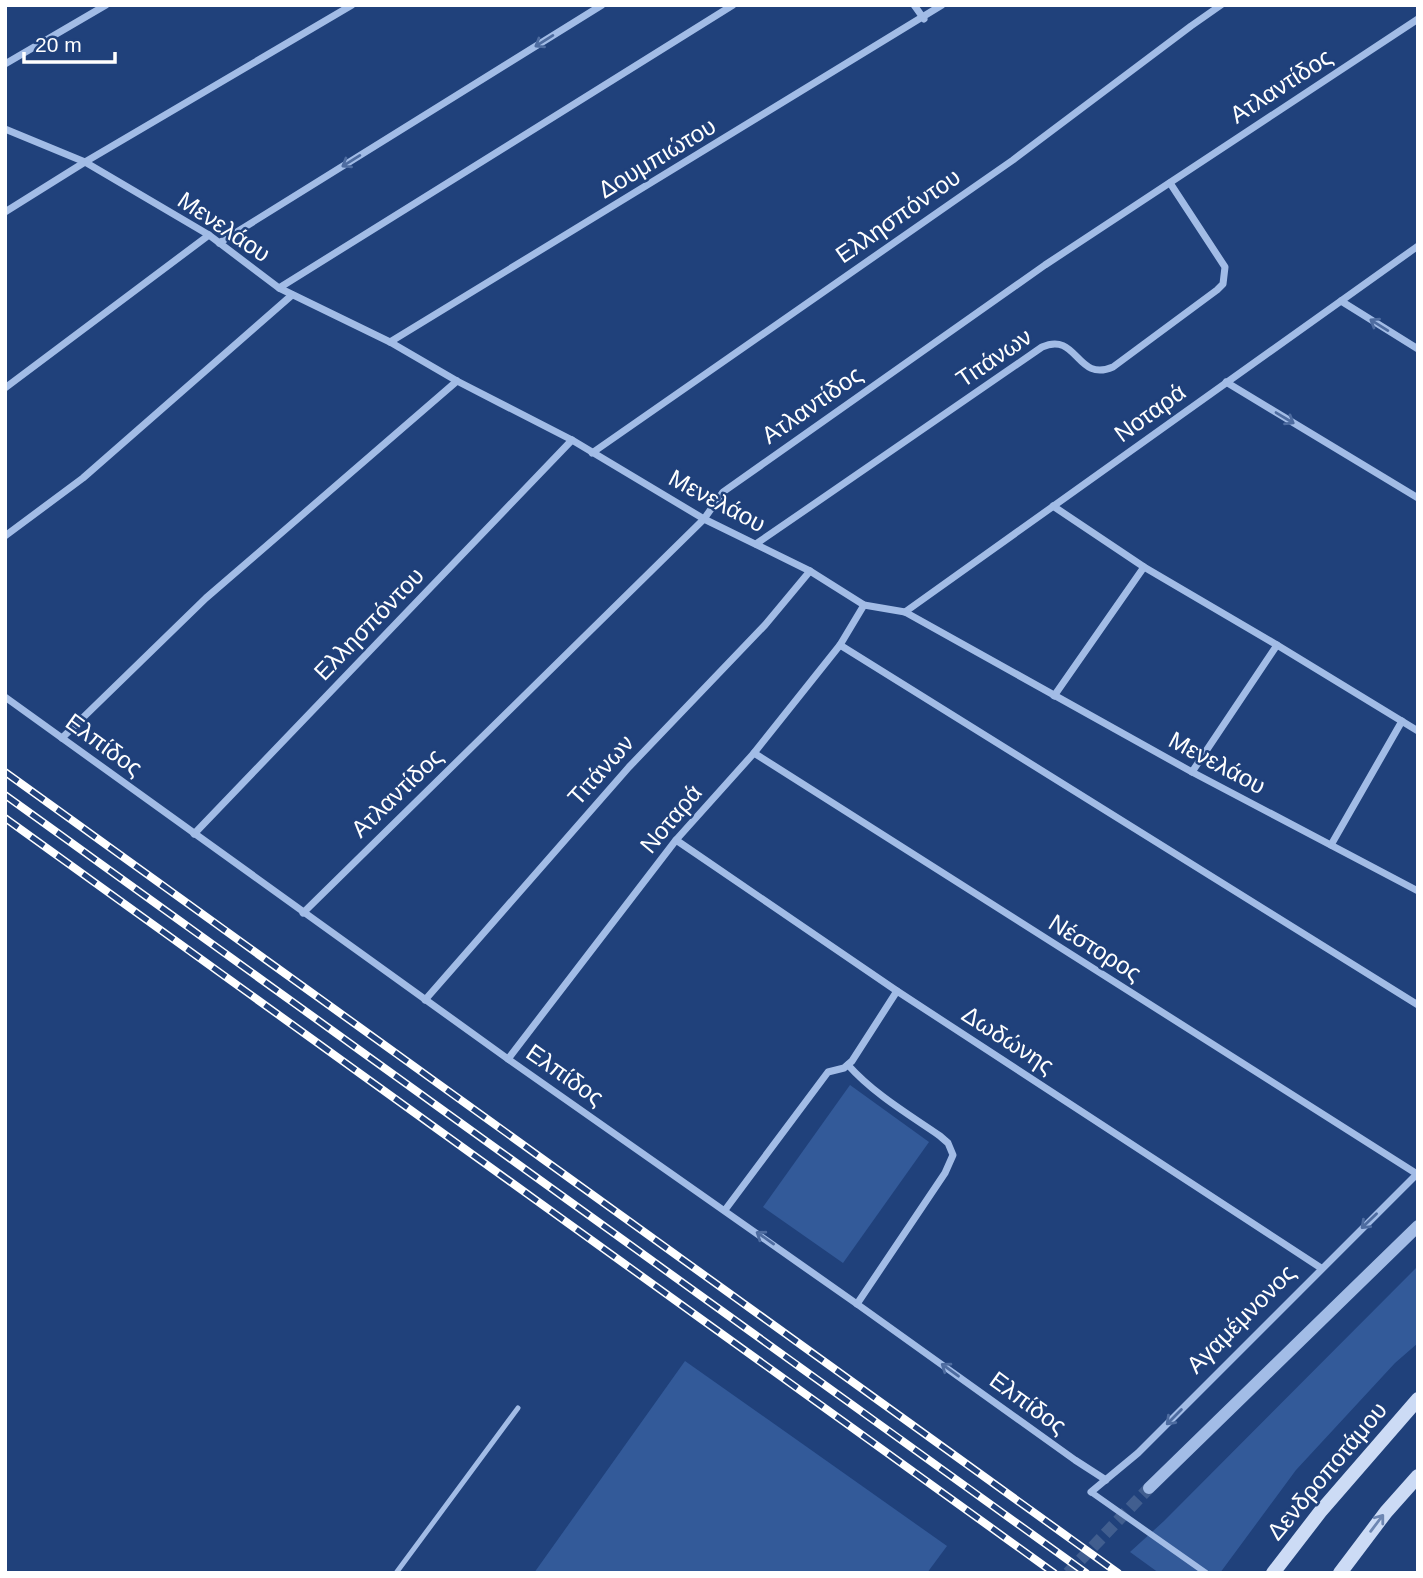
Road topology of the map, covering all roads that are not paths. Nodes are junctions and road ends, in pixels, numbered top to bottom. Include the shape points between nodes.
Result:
1 (106, 5) edge
2 (352, 5) edge
3 (602, 5) edge
4 (733, 5) edge
5 (914, 5) edge
6 (942, 5) edge
7 (1222, 5) edge
8 (923, 19) junction
9 (1418, 19) edge
10 (5, 64) edge
11 (5, 130) edge
12 (86, 162) junction
13 (1170, 183) junction
14 (5, 212) edge
15 (209, 236) junction
16 (219, 243) junction
17 (1418, 246) edge
18 (279, 288) junction
19 (292, 295) junction
20 (1341, 301) junction
21 (390, 342) junction
22 (1418, 349) edge
23 (457, 381) junction
24 (1226, 383) junction
25 (5, 388) edge
26 (572, 440) junction
27 (592, 453) junction
28 (1418, 498) edge
29 (1053, 506) junction
30 (704, 519) junction
31 (5, 536) edge
32 (756, 544) junction
33 (1144, 567) junction
34 (810, 571) junction
35 (864, 605) junction
36 (905, 611) junction
37 (840, 645) junction
38 (1277, 645) junction
39 (1054, 696) junction
40 (5, 697) edge
41 (1402, 721) junction
42 (1418, 731) edge
43 (62, 738) junction
44 (754, 754) junction
45 (1192, 772) junction
46 (194, 834) junction
47 (676, 840) junction
48 (1331, 845) junction
49 (1418, 891) edge
50 (303, 913) junction
51 (897, 991) junction
52 (425, 1000) junction
53 (1418, 1004) edge
54 (508, 1059) junction
55 (848, 1065) junction
56 (1417, 1174) edge
57 (725, 1210) junction
58 (1418, 1226) edge
59 (1321, 1268) junction
60 (857, 1304) junction
61 (1418, 1399) edge
62 (518, 1408) dead end
63 (1418, 1476) edge
64 (1106, 1480) junction
65 (1149, 1489) tunnel mouth
66 (1091, 1492) joint
67 (396, 1573) edge
68 (1206, 1573) edge
69 (1273, 1573) edge
70 (1340, 1573) edge

1 - 10 street
2 - 12 street
3 -> 16 street
4 - 18 street
5 - 8 street
6 - 8 street, Δουμπιώτου
7 - 27 street, Ελλησπόντου via 1013,160
8 - 21 street, Δουμπιώτου
9 - 13 street, Ατλαντίδος
11 - 12 street, Μενελάου
12 - 14 street
12 - 15 street, Μενελάου
13 - 30 street, Ατλαντίδος via 1045,265 723,492
13 - 32 street, Τιτάνων via 1225,267 1223,284 1217,290 1105,370 1089,368 1058,343 1042,347
15 - 16 street, Μενελάου
15 - 25 street
16 - 18 street, Μενελάου
17 - 20 street, Νοταρά
18 - 19 street, Μενελάου
19 - 21 street, Μενελάου
19 - 31 street via 83,478
22 -> 20 street
20 - 24 street, Νοταρά
21 - 23 street, Μενελάου
23 - 26 street, Μενελάου
23 - 43 street via 206,598
24 -> 28 street
24 - 29 street, Νοταρά
26 - 27 street, Μενελάου
26 - 46 street, Ελλησπόντου
27 - 30 street, Μενελάου
29 - 33 street
29 - 36 street, Νοταρά
30 - 32 street, Μενελάου
30 - 50 street, Ατλαντίδος
32 - 34 street, Μενελάου
33 - 38 street
33 - 39 street
34 - 35 street, Μενελάου
34 - 52 street, Τιτάνων via 765,625 629,767
35 - 36 street, Μενελάου
35 - 37 street, Νοταρά
36 - 39 street, Μενελάου
37 - 44 street, Νοταρά
37 - 53 street
38 - 41 street
38 - 45 street
39 - 45 street, Μενελάου
40 - 43 street, Ελπίδος
41 - 42 street
41 - 48 street
43 - 46 street, Ελπίδος
44 - 47 street, Νοταρά
44 - 56 street, Νέστορος
45 - 48 street, Μενελάου
46 - 50 street, Ελπίδος
47 - 51 street, Δωδώνης
47 - 54 street, Νοταρά
48 - 49 street, Μενελάου
50 - 52 street, Ελπίδος
51 - 55 street
51 - 59 street, Δωδώνης
52 - 54 street, Ελπίδος
54 - 57 street, Ελπίδος
55 - 57 street via 828,1072
55 - 60 street via 863,1082 940,1136 953,1155
56 -> 59 street, Αγαμέμνονος
60 -> 57 street, Ελπίδος
58 - 65 street
59 -> 64 street, Αγαμέμνονος
64 -> 60 street, Ελπίδος
61 - 69 main road, Δενδροποτάμου via 1335,1493
62 - 67 lane
70 -> 63 main road
64 - 66 street, Αγαμέμνονος
66 - 68 street

